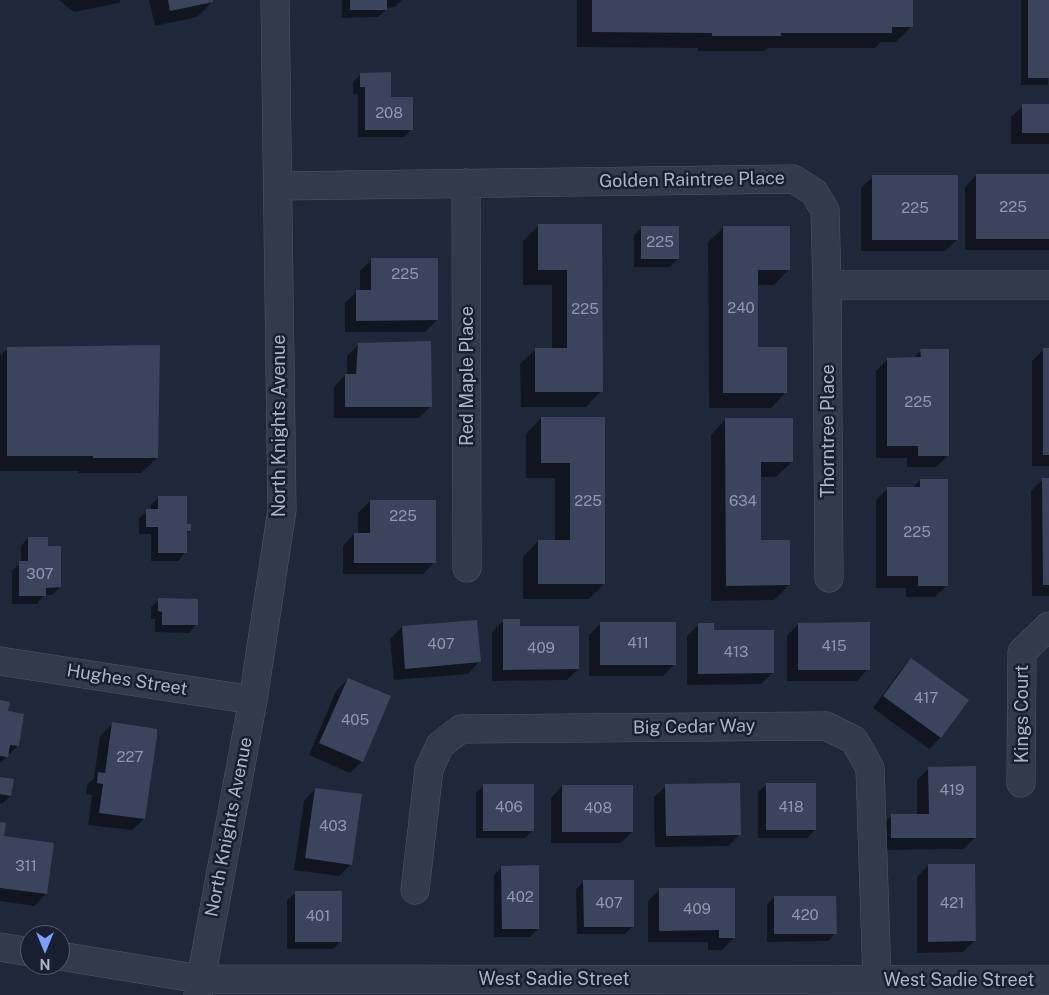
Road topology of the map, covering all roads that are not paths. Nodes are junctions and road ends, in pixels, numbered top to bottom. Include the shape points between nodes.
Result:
1 (275, 0) edge
2 (466, 183) junction
3 (278, 186) junction
4 (827, 285) junction
5 (1049, 285) edge
6 (467, 568) dead end
7 (829, 578) dead end
8 (1049, 626) edge
9 (0, 661) edge
10 (253, 700) junction
11 (1021, 783) dead end
12 (415, 890) dead end
13 (0, 947) edge
14 (20, 950) edge
15 (70, 958) edge
16 (877, 980) junction
17 (1049, 980) edge
18 (199, 987) edge

1 - 3 street, North Knights Avenue
2 - 3 street, Golden Raintree Place
2 - 4 street, Golden Raintree Place via 793,179 814,192 825,210
2 - 6 street, Red Maple Place
3 - 10 street, North Knights Avenue via 282,510
4 - 5 street
4 - 7 street, Thorntree Place
8 - 11 street, Kings Court via 1022,652
9 - 10 street, Hughes Street
10 - 18 street, North Knights Avenue
12 - 16 street, Big Cedar Way via 429,769 440,745 461,729 826,726 854,740 870,768
13 - 14 street
15 - 18 street, West Sadie Street
16 - 17 street, West Sadie Street
16 - 18 street, West Sadie Street

